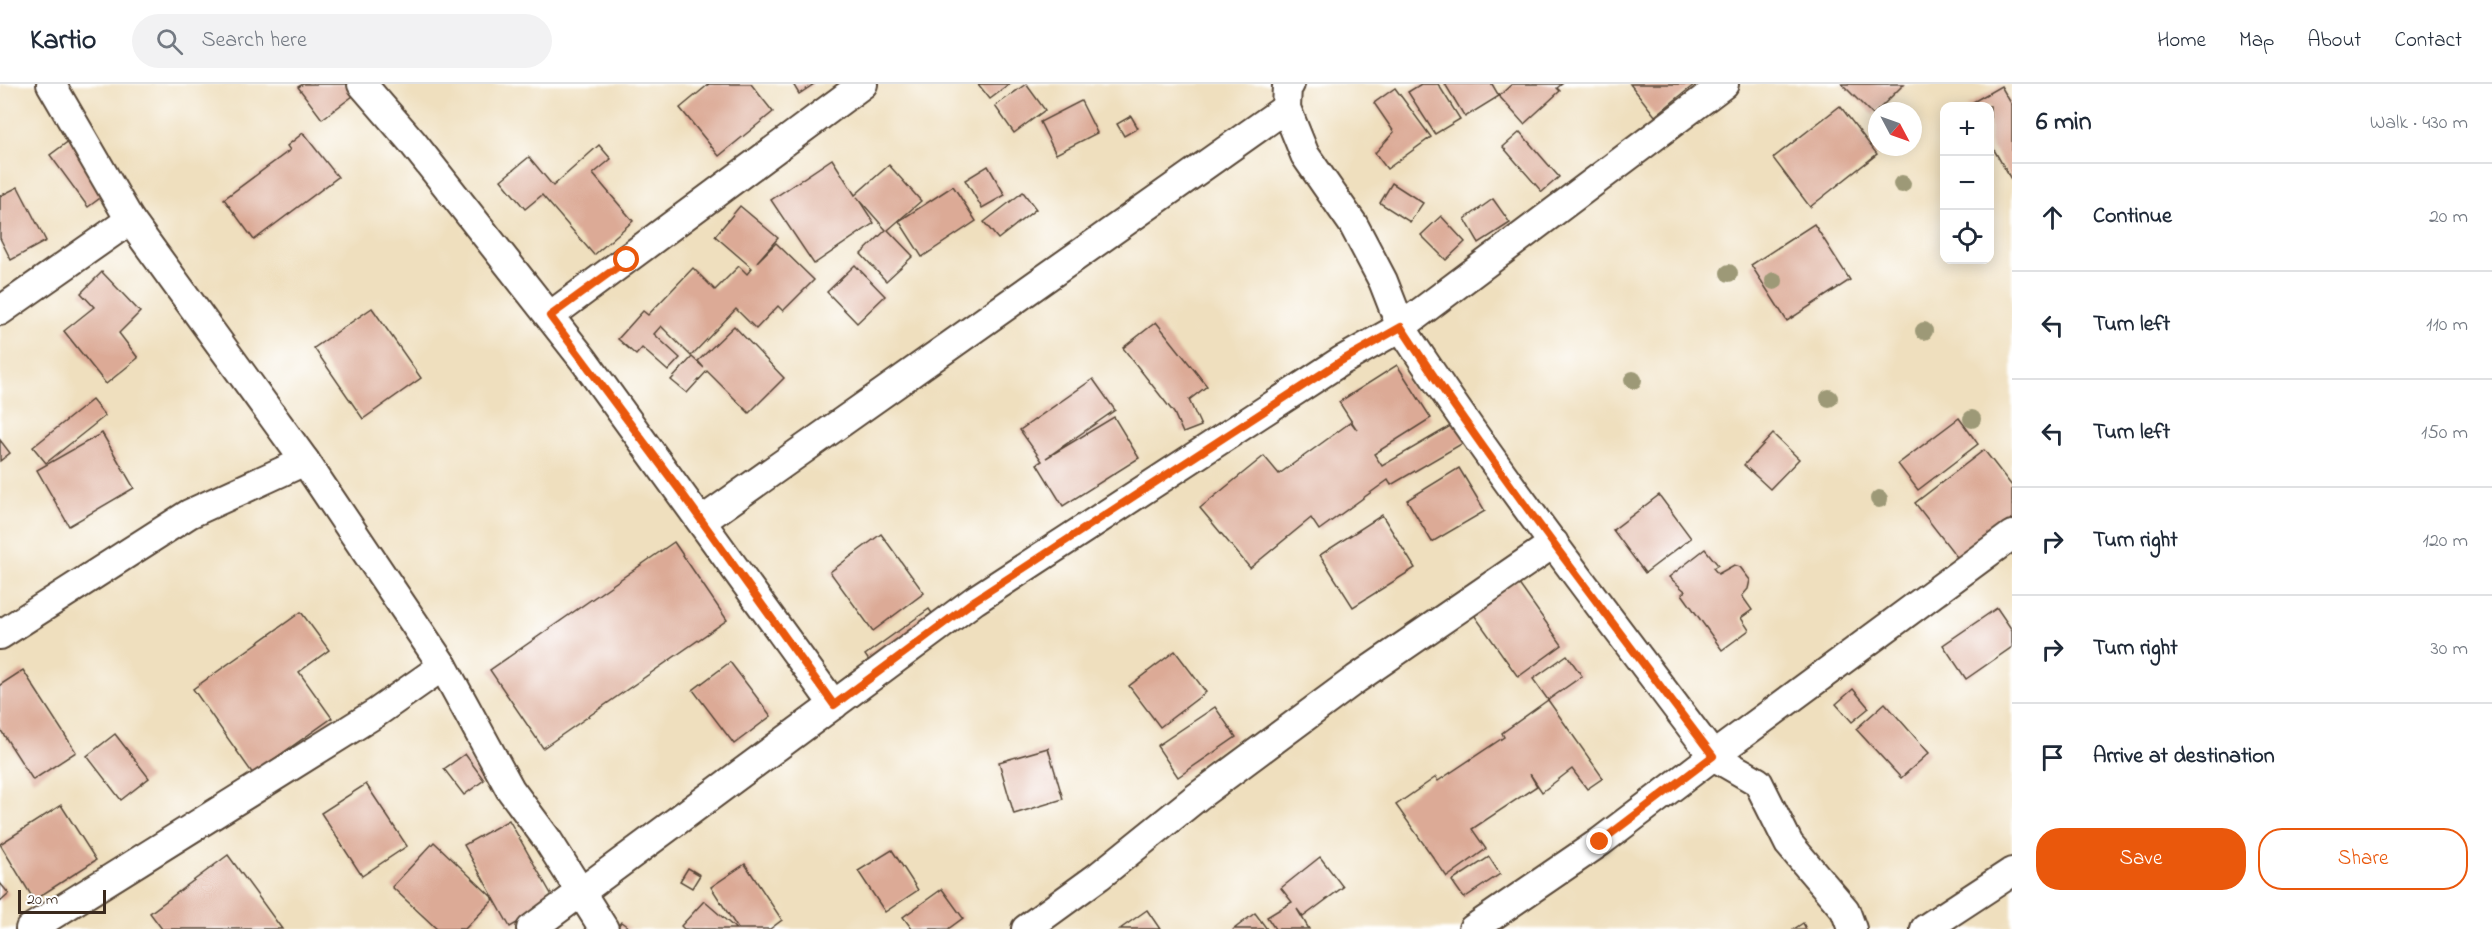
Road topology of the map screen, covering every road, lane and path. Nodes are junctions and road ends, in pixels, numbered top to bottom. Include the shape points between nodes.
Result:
1 (51, 84) edge
2 (362, 84) edge
3 (863, 84) edge
4 (1724, 84) edge
5 (1288, 96) edge
6 (130, 220) junction
7 (0, 311) edge
8 (550, 316) junction
9 (1401, 327) junction
10 (305, 461) junction
11 (702, 521) junction
12 (2012, 536) edge
13 (1554, 543) junction
14 (0, 635) edge
15 (443, 666) junction
16 (834, 705) junction
17 (1713, 756) junction
18 (2012, 872) edge
19 (580, 893) junction
20 (30, 929) edge
21 (531, 929) edge
22 (604, 929) edge
23 (1026, 929) edge
24 (1473, 929) edge
25 (1852, 929) edge
26 (1925, 929) edge

1 - 6 street
2 - 8 street
3 - 8 street
4 - 9 street
5 - 9 street via 1305,155 1353,224 1383,281
5 - 11 street
6 - 7 street
6 - 10 street
8 - 11 street
9 - 13 street
9 - 16 street via 1341,361 975,600
10 - 14 street via 189,514
10 - 15 street
11 - 16 street
12 - 17 street
13 - 17 street
13 - 23 street via 1347,686
15 - 19 street via 510,789 548,839
15 - 20 street via 367,719
16 - 19 street
17 - 24 street via 1600,842
17 - 25 street via 1758,782 1790,844 1845,910
18 - 26 street
19 - 21 street
19 - 22 street

